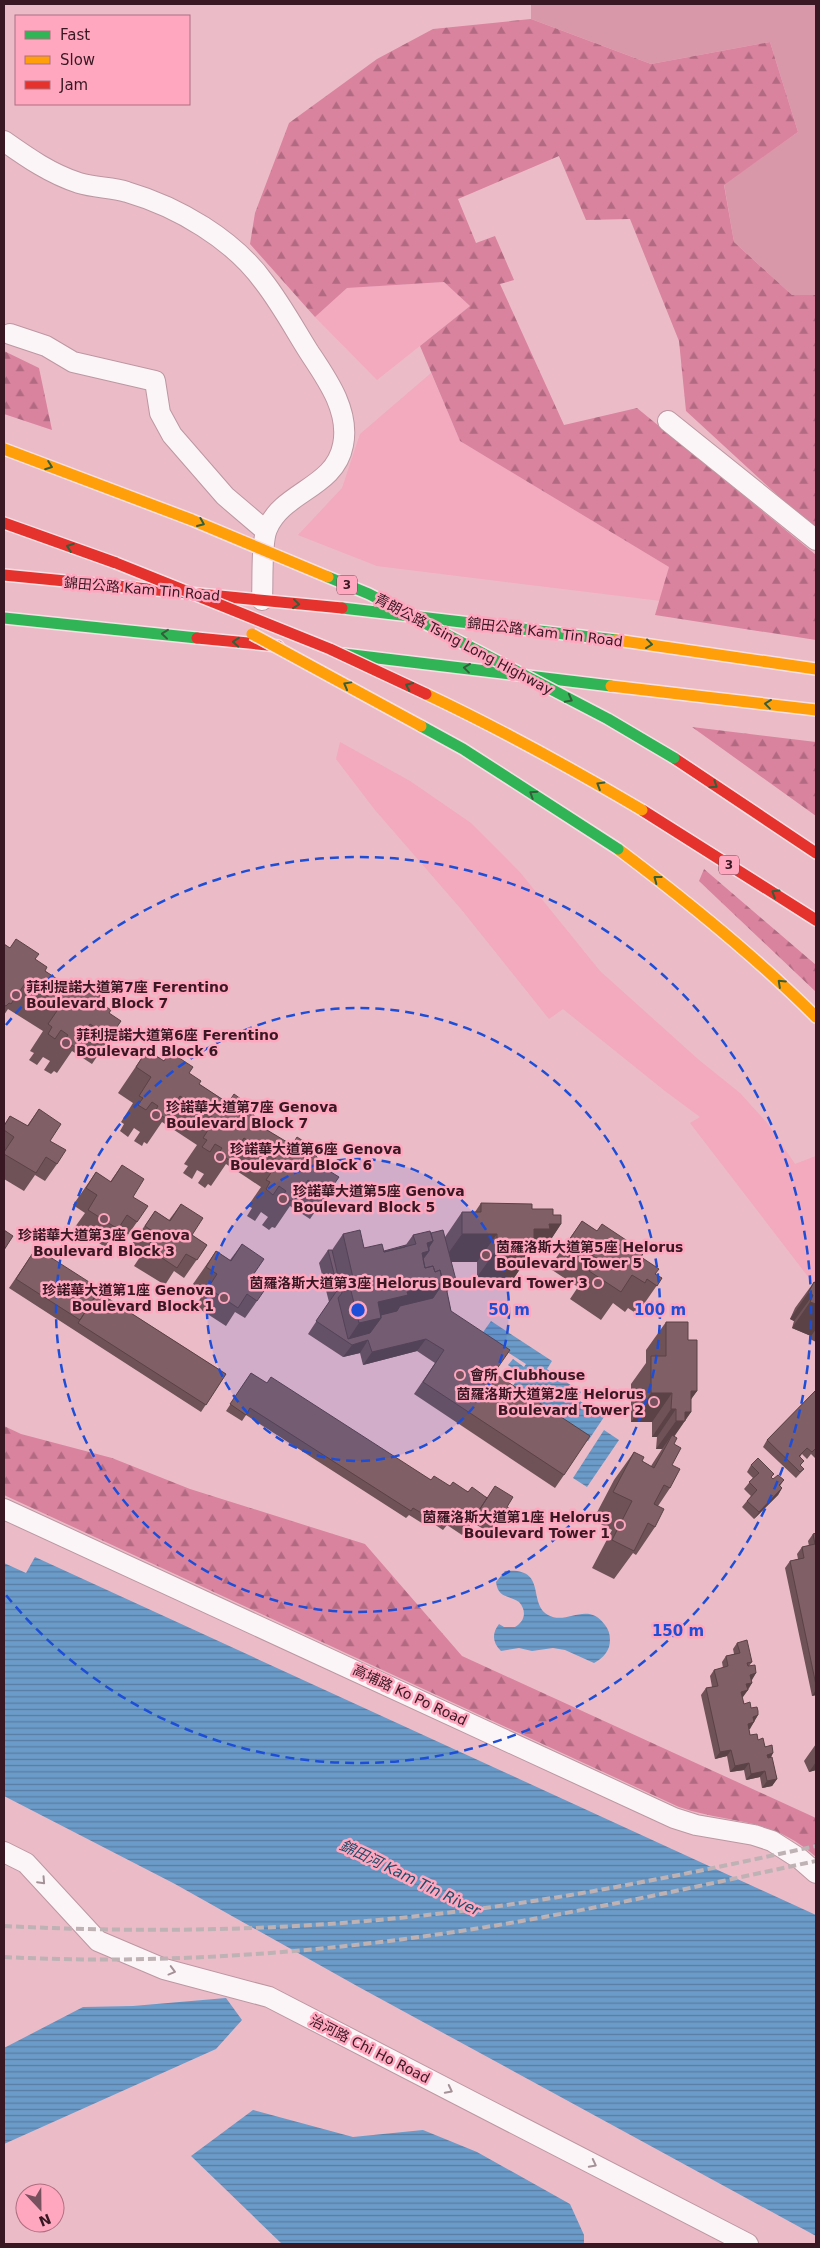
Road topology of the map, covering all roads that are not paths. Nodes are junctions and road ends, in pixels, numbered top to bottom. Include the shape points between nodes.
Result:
1 (4, 141) edge
2 (10, 334) dead end
3 (668, 421) dead end
4 (4, 449) edge
5 (4, 523) edge
6 (266, 531) junction
7 (816, 540) edge
8 (116, 563) junction
9 (4, 575) edge
10 (262, 600) junction
11 (4, 618) edge
12 (223, 619) dead end
13 (240, 628) dead end
14 (816, 669) edge
15 (816, 710) edge
16 (816, 853) edge
17 (816, 920) edge
18 (816, 1017) edge
19 (4, 1508) edge
20 (4, 1852) edge
21 (816, 1873) edge
22 (748, 2244) edge

1 - 6 street via 47,170 81,184 127,192 180,213 222,239 264,280 328,381 340,406 344,427 344,444 338,462 329,474 275,513
2 - 6 street via 46,346 73,362 155,381 160,413 172,435 225,496
3 - 7 street
4 -> 16 main road, 青朗公路 Tsing Long Highway / 3, bridge via 192,520 369,594 674,758
8 -> 5 main road, 3
6 - 10 street
8 - 12 main road, bridge
17 -> 8 main road, 3, bridge via 564,763 481,720 330,649
9 - 10 main road, 錦田公路 Kam Tin Road
10 -> 14 main road, 錦田公路 Kam Tin Road via 682,648
15 -> 11 main road
18 -> 13 main road, bridge via 745,949 618,849 463,749
19 - 21 street, 高埔路 Ko Po Road via 674,1818 754,1835 772,1842
20 -> 22 street, 治河路 Chi Ho Road via 26,1863 98,1941 164,1969 269,1997

